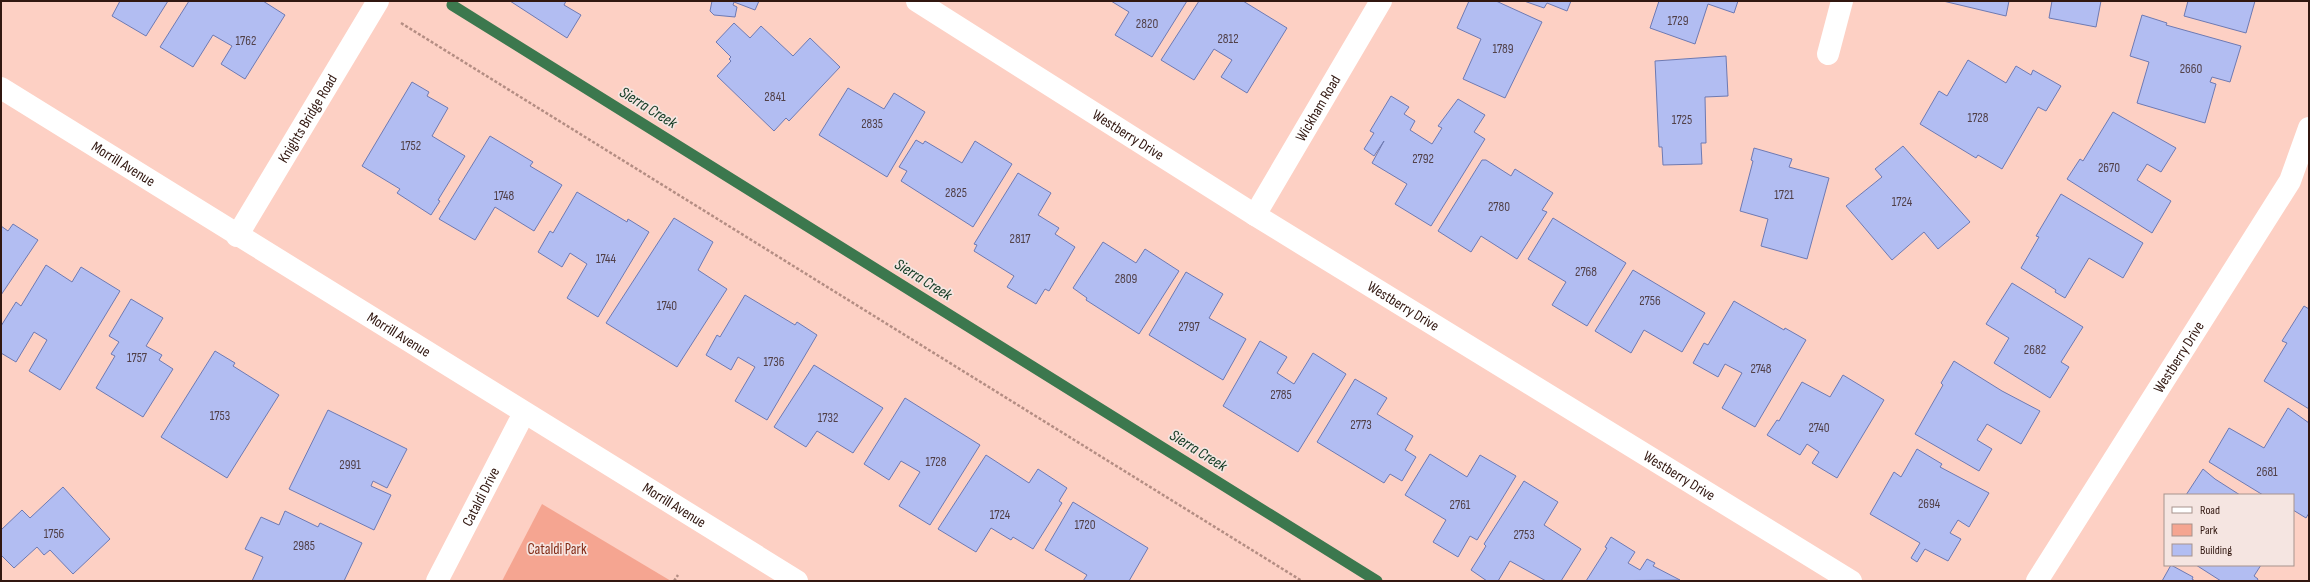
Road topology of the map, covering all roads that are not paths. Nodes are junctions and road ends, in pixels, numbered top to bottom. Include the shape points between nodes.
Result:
1 (917, 1) edge
2 (1381, 1) edge
3 (1842, 1) edge
4 (376, 4) edge
5 (1828, 54) dead end
6 (1, 88) edge
7 (2309, 128) edge
8 (1255, 215) junction
9 (236, 236) junction
10 (524, 413) junction
11 (437, 581) edge
12 (797, 581) edge
13 (1851, 581) edge
14 (2037, 581) edge

1 - 8 street, Westberry Drive
2 - 8 street, Wickham Road
3 - 5 street
4 - 9 street, Knights Bridge Road
6 - 9 street, Morrill Avenue
7 - 14 street, Westberry Drive via 2290,181
8 - 13 street, Westberry Drive
9 - 10 street, Morrill Avenue
10 - 11 street, Cataldi Drive
10 - 12 street, Morrill Avenue

